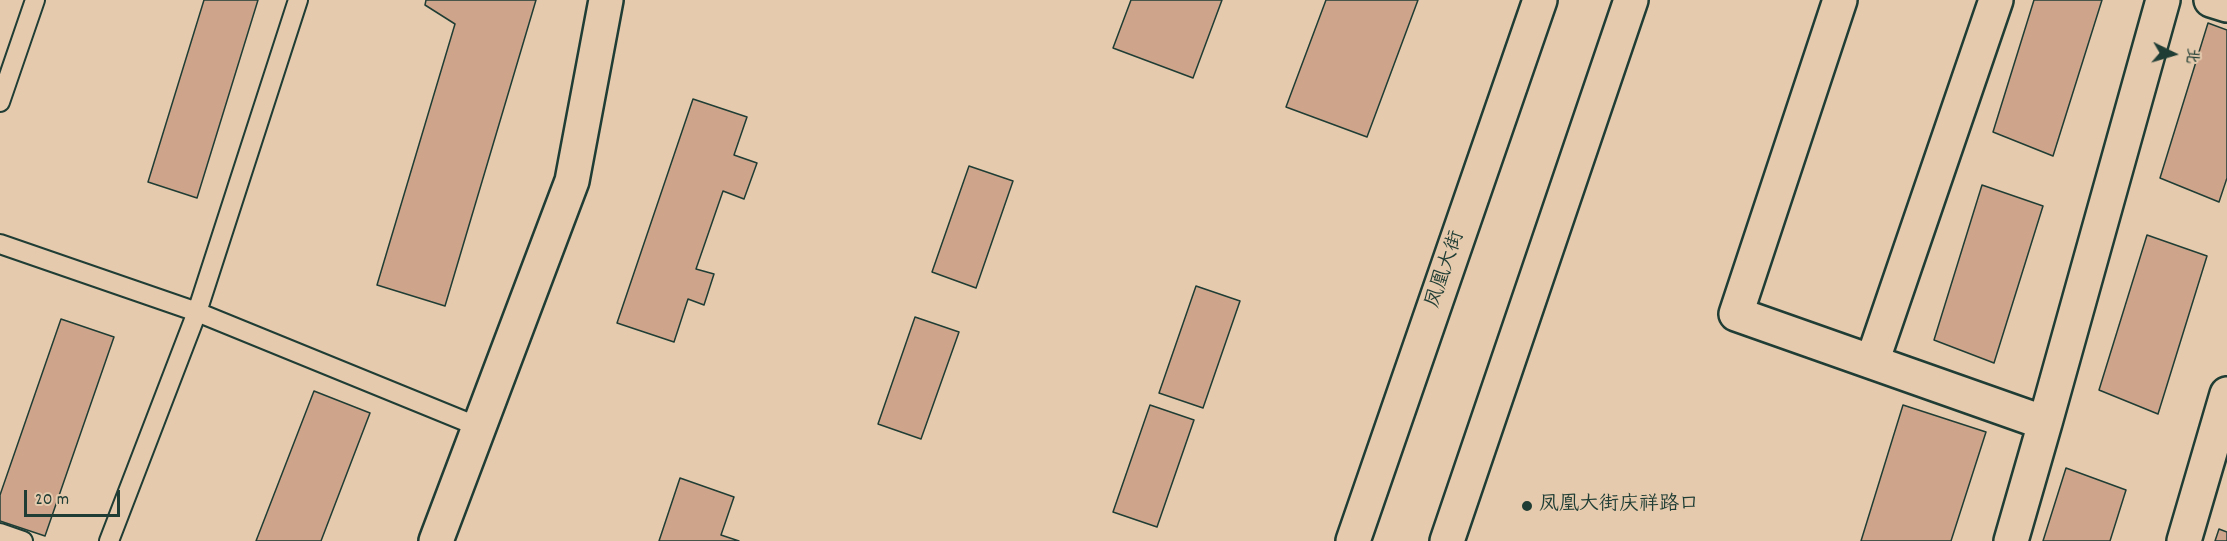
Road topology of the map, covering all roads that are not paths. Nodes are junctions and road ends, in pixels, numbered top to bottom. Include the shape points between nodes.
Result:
1 (35, 0) edge
2 (298, 0) edge
3 (606, 0) edge
4 (1540, 0) edge
5 (1631, 0) edge
6 (1840, 0) edge
7 (1996, 0) edge
8 (2163, 0) edge
9 (2211, 0) edge
10 (2227, 5) edge
11 (0, 102) edge
12 (0, 244) edge
13 (197, 312) junction
14 (1872, 362) junction
15 (2227, 394) edge
16 (2045, 423) junction
17 (479, 427) junction
18 (0, 533) edge
19 (23, 541) edge
20 (109, 541) edge
21 (436, 541) edge
22 (1353, 541) edge
23 (1447, 541) edge
24 (2011, 541) edge
25 (2184, 541) edge

1 - 11 lane
2 - 13 lane
3 - 17 street via 572,180
4 - 22 street, 凤凰大街
5 - 23 street
6 - 14 street via 1736,314
7 - 14 street
8 - 16 street
9 - 10 street
12 - 13 lane
13 - 17 lane
13 - 20 lane
14 - 16 street
15 - 25 street
16 - 24 street
17 - 21 street
18 - 19 lane

